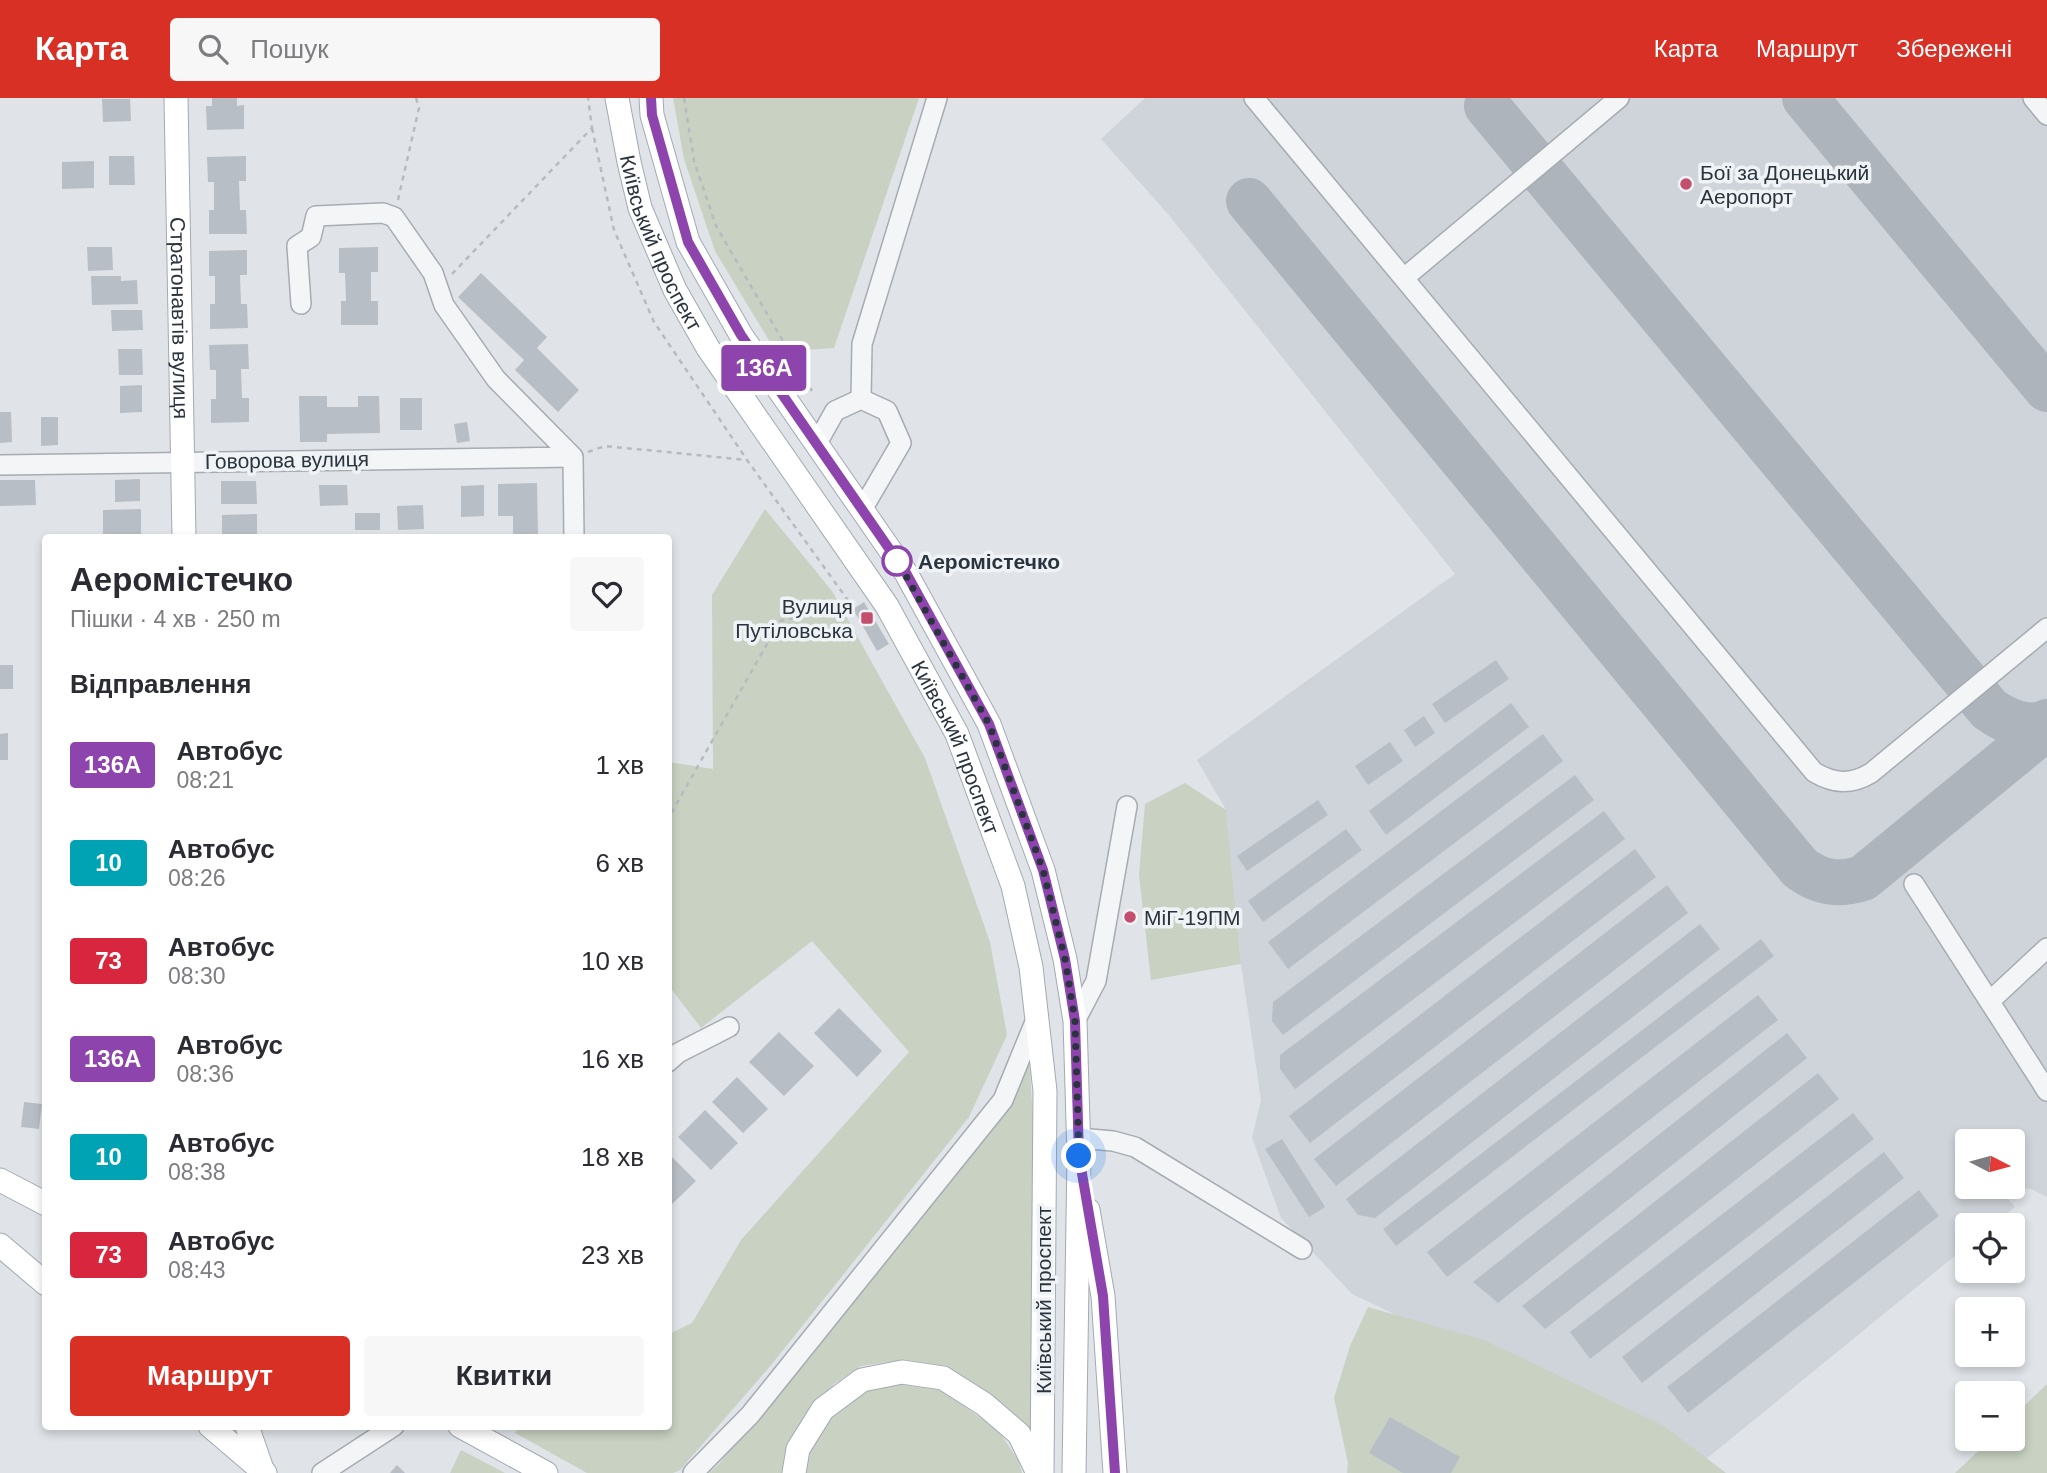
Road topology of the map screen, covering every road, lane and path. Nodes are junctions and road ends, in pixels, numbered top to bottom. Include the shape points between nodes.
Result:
1 (176, 98) edge
2 (416, 98) edge
3 (588, 98) edge
4 (617, 98) edge
5 (650, 98) edge
6 (684, 98) edge
7 (937, 98) edge
8 (1254, 98) edge
9 (1619, 98) edge
10 (2033, 98) edge
11 (2047, 115) edge
12 (592, 128) junction
13 (394, 216) junction
14 (1404, 278) junction
15 (438, 289) junction
16 (301, 304) dead end
17 (812, 391) dead end
18 (860, 400) junction
19 (817, 443) junction
20 (573, 457) junction
21 (747, 460) junction
22 (183, 461) junction
23 (0, 465) edge
24 (794, 474) junction
25 (863, 508) junction
26 (833, 528) junction
27 (184, 534) edge
28 (574, 534) edge
29 (2047, 628) edge
30 (1127, 806) dead end
31 (672, 812) edge
32 (1913, 884) dead end
33 (2047, 948) edge
34 (1065, 959) junction
35 (1031, 967) junction
36 (1990, 1001) junction
37 (1038, 1016) junction
38 (1075, 1021) junction
39 (729, 1027) dead end
40 (672, 1058) edge
41 (2047, 1091) edge
42 (1078, 1147) junction
43 (0, 1180) edge
44 (42, 1202) edge
45 (0, 1245) edge
46 (1302, 1250) dead end
47 (42, 1281) edge
48 (215, 1430) edge
49 (248, 1430) edge
50 (389, 1430) edge
51 (467, 1430) edge
52 (335, 1470) edge
53 (264, 1472) edge
54 (546, 1473) edge
55 (693, 1473) edge
56 (794, 1473) edge
57 (1040, 1473) edge
58 (1074, 1473) edge
59 (1115, 1473) edge

1 - 22 main road, Стратонавтів вулиця
2 - 13 path via 419,108
3 - 12 path
4 - 24 main road, Київський проспект via 640,208 675,290 708,348
5 - 19 main road, Київський проспект via 688,242 741,335
6 - 17 path via 694,161 716,226
7 - 18 street via 862,344
8 - 14 street
9 - 14 street
10 - 11 street
12 - 15 path
12 - 21 path via 614,230 654,322
13 - 15 street via 433,273
13 - 16 street via 316,216 311,237 297,246
14 - 29 street via 1814,772 1826,779 1857,781 1871,774
15 - 20 street via 444,305 496,379
18 - 19 street via 835,411
18 - 25 street via 887,411 901,443
19 - 24 main road
19 - 25 main road, Київський проспект
20 - 21 path via 605,446
20 - 22 street, Говорова вулиця
20 - 28 street
21 - 31 path via 852,606 780,621
22 - 23 street, Говорова вулиця
22 - 27 main road, Стратонавтів вулиця
24 - 26 main road, Київський проспект
25 - 26 main road
25 - 34 main road, Київський проспект via 906,573 989,724 1043,870
26 - 35 main road, Київський проспект via 887,606 957,734 1013,886
30 - 38 street via 1096,981
32 - 36 street
33 - 36 street
34 - 35 main road via 1058,973 1045,975
34 - 38 main road, Київський проспект
35 - 37 main road, Київський проспект
36 - 41 street
37 - 38 main road via 1062,1009
37 - 55 street via 1003,1100 750,1415
37 - 57 main road, Київський проспект via 1045,1091
38 - 42 main road, Київський проспект
39 - 40 street
42 - 46 street via 1113,1141 1135,1147
42 - 58 main road, Київський проспект
42 - 59 main road via 1103,1296
43 - 44 main road
45 - 47 main road
48 - 53 main road
49 - 53 main road
50 - 52 street
51 - 54 main road
56 - 57 main road via 798,1449 823,1409 862,1380 902,1372 943,1378 984,1404 1019,1434

